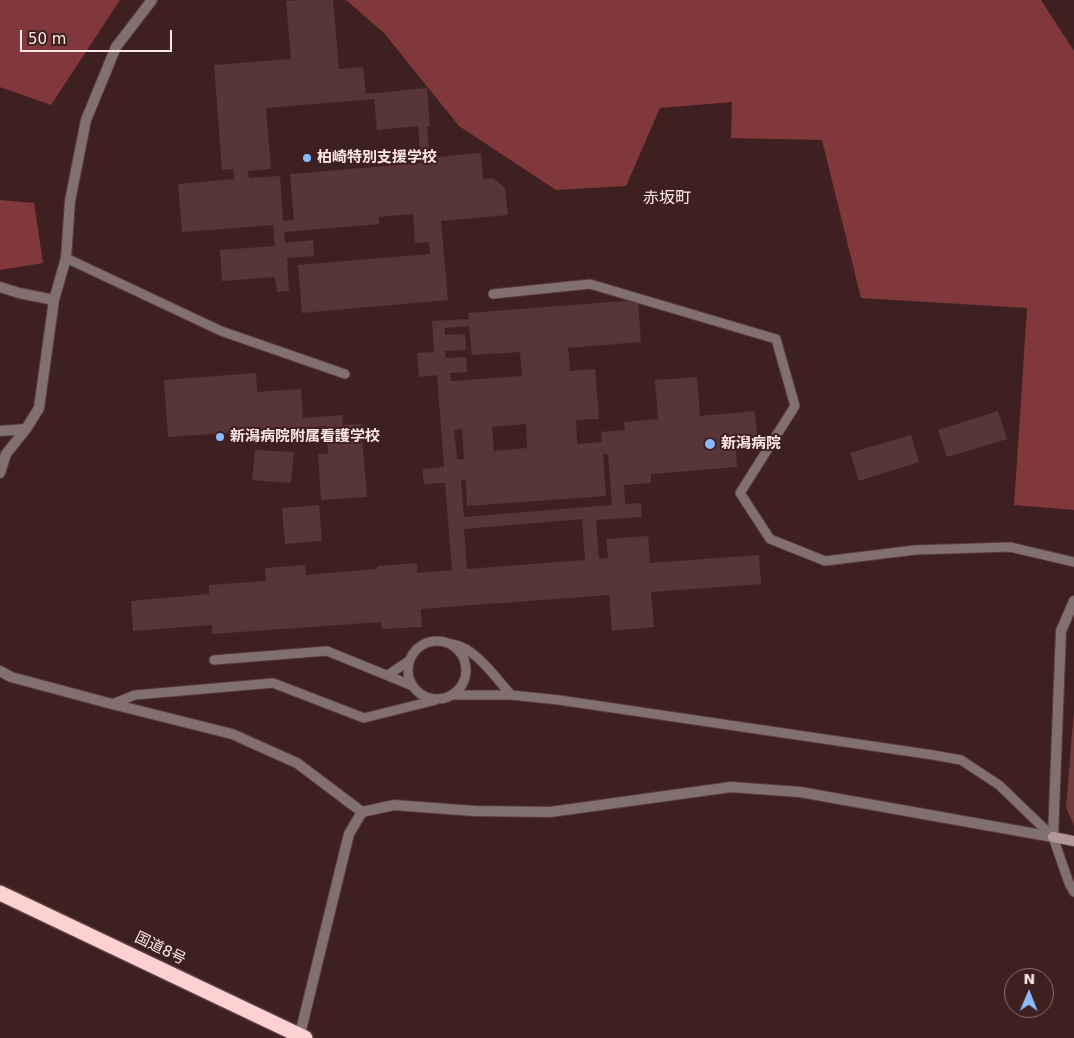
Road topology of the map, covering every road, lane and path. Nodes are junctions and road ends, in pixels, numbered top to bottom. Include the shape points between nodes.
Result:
1 (152, 0) edge
2 (66, 258) junction
3 (0, 287) edge
4 (493, 294) dead end
5 (54, 300) junction
6 (345, 374) dead end
7 (26, 429) junction
8 (0, 431) edge
9 (0, 473) edge
10 (1074, 562) edge
11 (1074, 601) edge
12 (448, 643) junction
13 (214, 660) dead end
14 (410, 660) junction
15 (0, 671) edge
16 (388, 675) junction
17 (413, 686) junction
18 (453, 695) junction
19 (511, 695) junction
20 (436, 700) junction
21 (112, 704) junction
22 (362, 812) junction
23 (1053, 837) junction
24 (1074, 841) edge
25 (1074, 892) edge
26 (0, 894) edge
27 (302, 1037) edge

1 - 2 street via 116,47 86,120 70,201
2 - 5 street
2 - 6 lane via 221,331
3 - 5 street
4 - 10 lane via 590,284 776,339 795,406 740,493 770,539 825,560 915,550 1010,546
5 - 7 street via 39,408
7 - 8 street
7 - 9 street via 6,454
11 - 23 street via 1061,631
12 - 14 lane via 439,641 422,646
12 - 18 lane via 456,648 466,663 467,672 465,681
12 - 19 lane via 472,652
13 - 16 lane via 327,651
14 - 16 lane
14 - 17 lane via 409,678
15 - 21 street via 11,677
16 - 17 lane
17 - 20 lane via 427,698
18 - 19 lane
18 - 20 lane
19 - 23 lane via 961,760 999,785
20 - 21 lane via 364,718 273,682 136,695
21 - 22 street via 232,734 297,764
22 - 23 street via 394,805 550,812 731,787 800,792
22 - 27 street via 349,834
23 - 24 street
23 - 25 lane
26 - 27 highway, 国道8号

